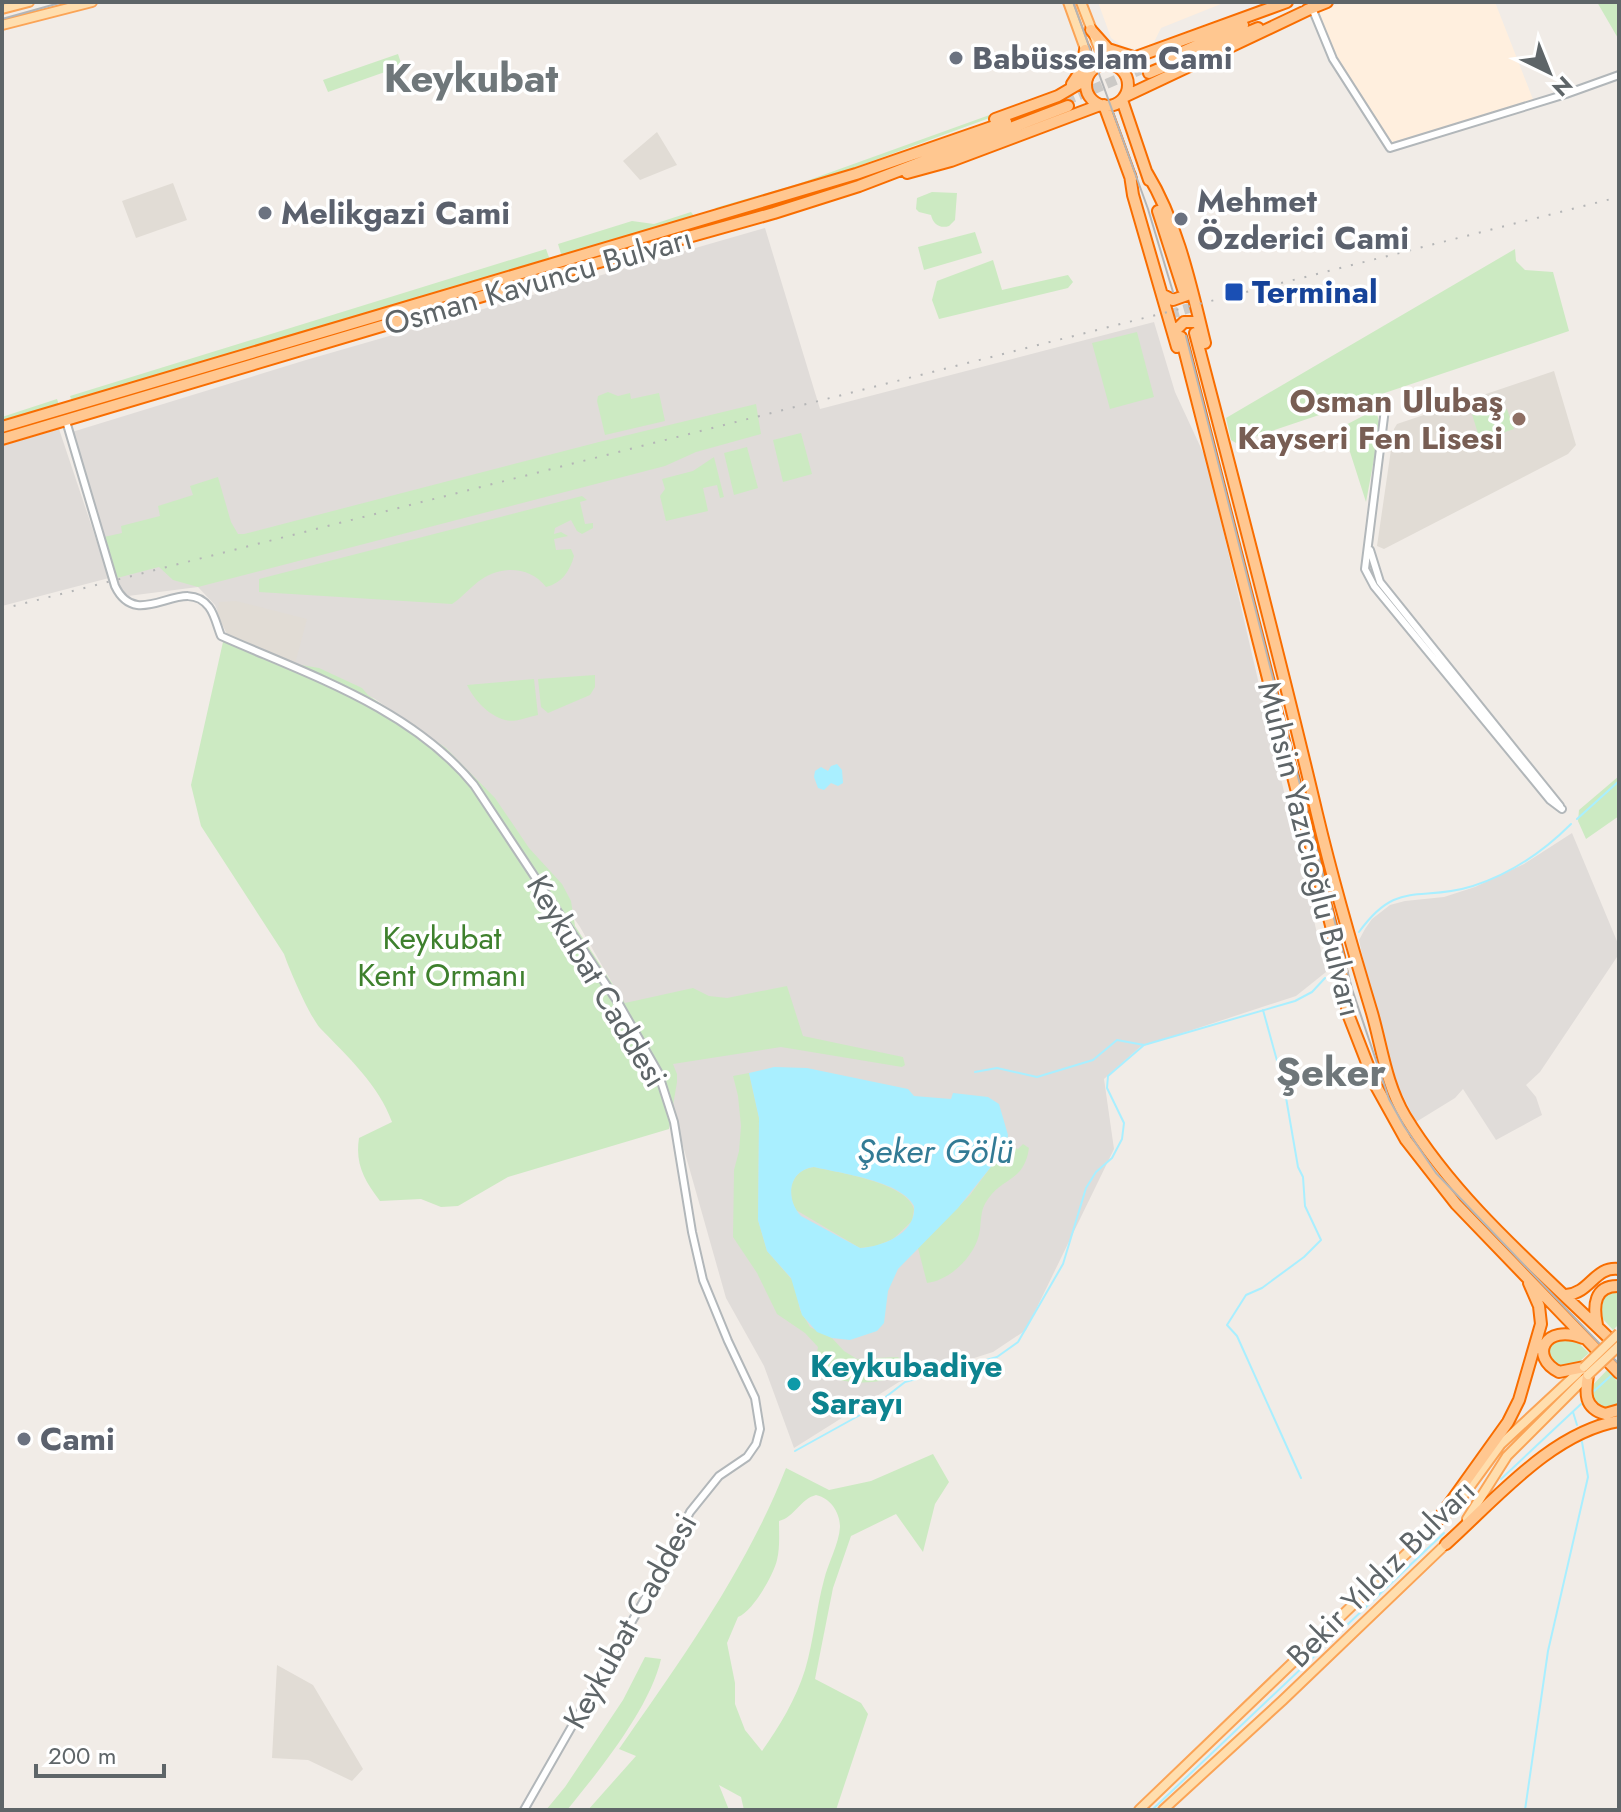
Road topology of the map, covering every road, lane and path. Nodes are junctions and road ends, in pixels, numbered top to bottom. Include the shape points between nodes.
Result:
1 (29, 2) edge
2 (92, 2) edge
3 (1068, 2) edge
4 (1081, 2) edge
5 (1287, 2) edge
6 (1296, 2) edge
7 (1327, 2) edge
8 (1312, 8) junction
9 (2, 9) edge
10 (2, 25) edge
11 (1091, 30) junction
12 (1085, 50) junction
13 (1139, 57) junction
14 (1112, 65) junction
15 (1619, 75) edge
16 (1088, 78) junction
17 (1123, 98) junction
18 (1066, 100) junction
19 (1102, 105) junction
20 (859, 186) junction
21 (1187, 288) junction
22 (1166, 294) junction
23 (1198, 331) junction
24 (1178, 337) junction
25 (1386, 401) dead end
26 (65, 408) junction
27 (66, 421) junction
28 (2, 427) edge
29 (2, 439) edge
30 (1369, 547) junction
31 (1619, 1269) edge
32 (1525, 1274) junction
33 (1619, 1286) edge
34 (1586, 1288) junction
35 (1566, 1295) junction
36 (1580, 1309) junction
37 (1598, 1327) junction
38 (1619, 1333) edge
39 (1585, 1339) junction
40 (1619, 1347) edge
41 (1586, 1371) junction
42 (1619, 1373) edge
43 (1619, 1410) edge
44 (1619, 1421) edge
45 (1430, 1531) junction
46 (1446, 1544) junction
47 (524, 1810) edge
48 (1139, 1810) edge
49 (1163, 1810) edge

1 - 9 main road
2 - 10 main road
3 - 12 main road
4 - 11 main road
5 - 13 highway
6 - 8 highway via 1148,70
7 - 8 highway
8 - 15 street via 1333,59 1390,148
8 - 17 highway
11 - 13 highway via 1111,51
11 - 14 main road
12 - 16 main road
12 - 18 highway
13 - 14 highway
14 - 16 highway via 1097,67
14 - 17 highway via 1127,78
16 - 18 highway
16 - 19 highway via 1089,95
17 - 19 highway
17 - 21 highway
18 - 20 highway, Osman Kavuncu Bulvarı
18 - 26 highway, Osman Kavuncu Bulvarı via 856,174
19 - 20 highway via 951,161
19 - 22 highway via 1130,175
20 - 27 highway, Osman Kavuncu Bulvarı
21 - 22 highway via 1187,295 1173,300
21 - 23 highway, Muhsin Yazıcıoğlu Bulvarı
22 - 24 highway, Muhsin Yazıcıoğlu Bulvarı
23 - 24 highway via 1196,322 1184,322 1176,330
23 - 35 highway, Muhsin Yazıcıoğlu Bulvarı via 1338,904 1390,1083 1431,1156 1466,1198
24 - 32 highway, Muhsin Yazıcıoğlu Bulvarı via 1339,957 1348,1014 1376,1086 1406,1140 1446,1193
25 - 30 street
26 - 27 highway
26 - 28 highway, Osman Kavuncu Bulvarı
27 - 29 highway, Osman Kavuncu Bulvarı
27 - 47 street, Keykubat Caddesi via 122,598 140,606 187,595 198,598 211,611 221,636 332,685 398,720 446,755 474,785 619,1004 666,1091 703,1280 755,1398 760,1429 747,1457 719,1476 690,1512
30 - 30 street via 1365,569 1374,586 1562,809 1380,582
31 - 34 highway via 1602,1271
32 - 39 highway, Muhsin Yazıcıoğlu Bulvarı
32 - 45 highway via 1541,1320 1519,1400
33 - 37 highway via 1605,1288 1597,1297
34 - 35 highway
34 - 36 highway
35 - 36 highway, Muhsin Yazıcıoğlu Bulvarı
36 - 37 highway, Muhsin Yazıcıoğlu Bulvarı
37 - 40 highway, Muhsin Yazıcıoğlu Bulvarı, bridge
38 - 41 main road, Bekir Yıldız Bulvarı, bridge
39 - 41 highway via 1556,1334 1544,1353 1549,1366 1559,1372
39 - 42 highway, Muhsin Yazıcıoğlu Bulvarı, bridge
40 - 41 main road, Bekir Yıldız Bulvarı, bridge
41 - 43 highway via 1590,1406 1601,1413
41 - 45 main road, Bekir Yıldız Bulvarı via 1501,1444
41 - 46 main road, Bekir Yıldız Bulvarı via 1507,1456
44 - 46 highway via 1592,1427 1560,1444
45 - 48 main road, Bekir Yıldız Bulvarı
46 - 49 main road, Bekir Yıldız Bulvarı

